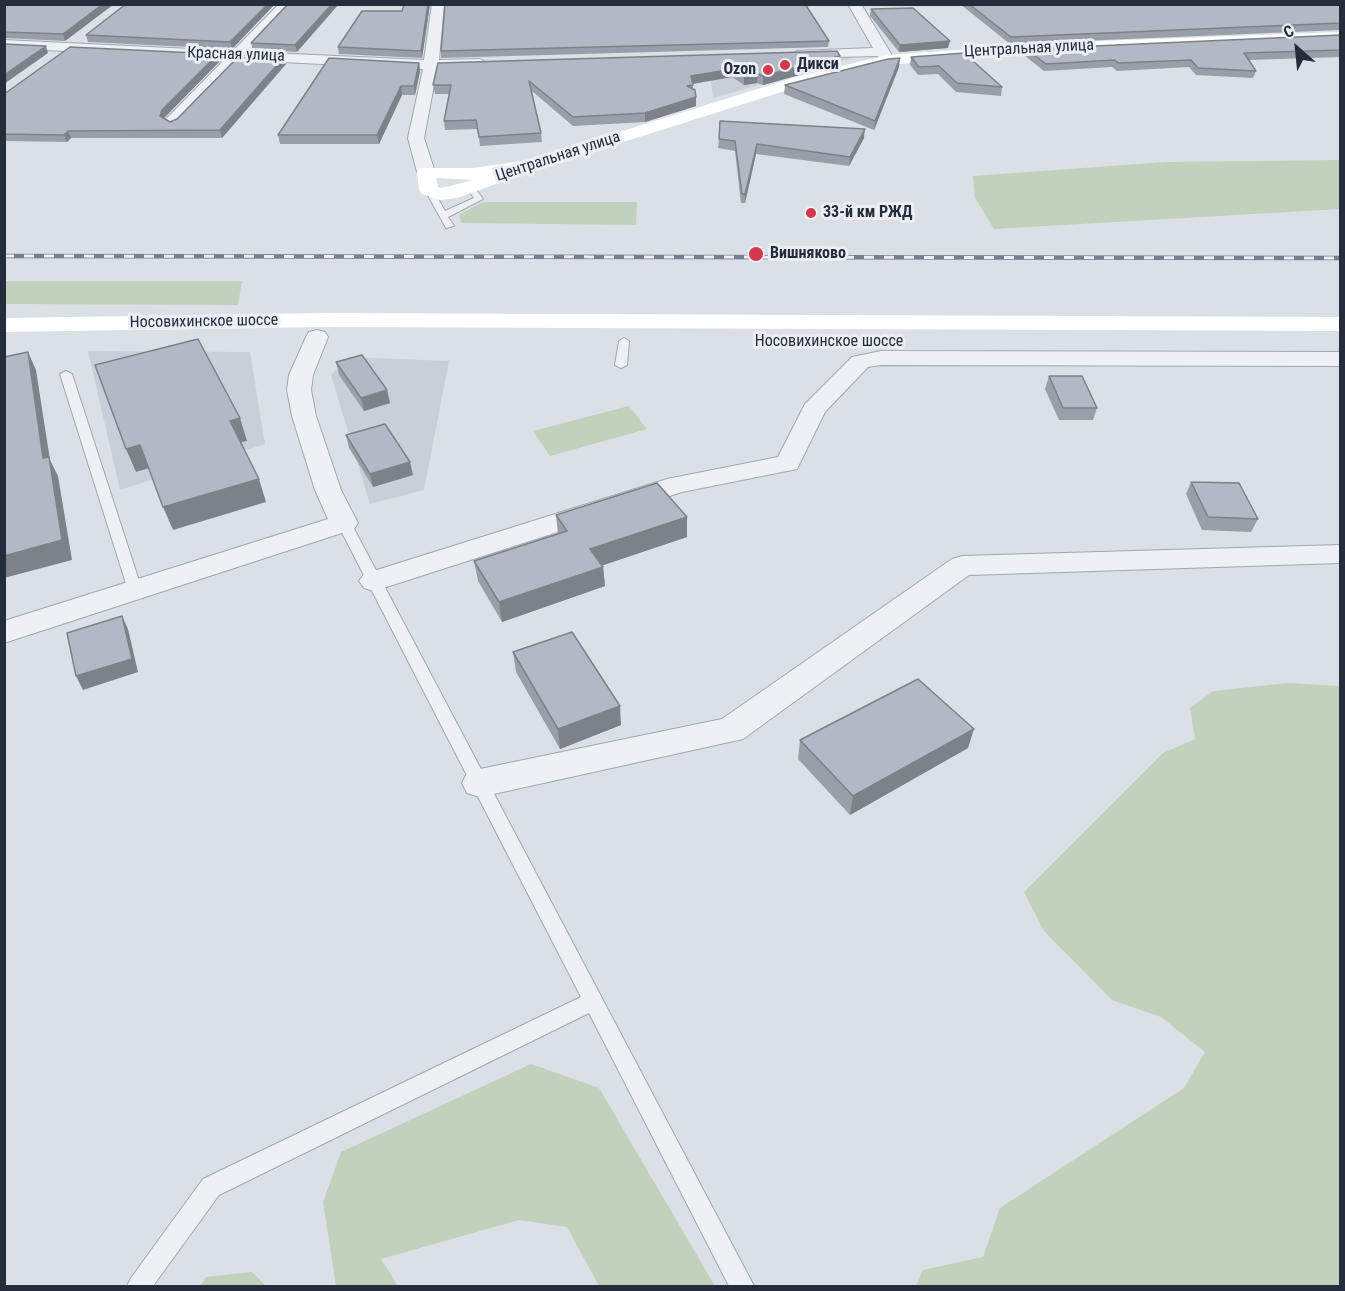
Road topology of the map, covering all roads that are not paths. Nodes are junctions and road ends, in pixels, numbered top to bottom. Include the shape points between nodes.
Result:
1 (286, 4) edge
2 (438, 4) edge
3 (854, 4) edge
4 (1341, 36) edge
5 (85, 37) edge
6 (4, 44) edge
7 (69, 49) junction
8 (238, 54) junction
9 (788, 55) edge
10 (885, 56) junction
11 (53, 60) edge
12 (489, 63) edge
13 (431, 65) junction
14 (172, 122) edge
15 (532, 165) junction
16 (428, 181) junction
17 (470, 187) junction
18 (443, 216) junction
19 (449, 226) dead end
20 (1341, 324) edge
21 (4, 325) edge
22 (321, 328) junction
23 (624, 341) junction
24 (1341, 345) edge
25 (1341, 359) edge
26 (621, 365) dead end
27 (66, 374) dead end
28 (344, 523) junction
29 (1341, 554) edge
30 (374, 581) junction
31 (135, 590) junction
32 (4, 632) edge
33 (480, 783) junction
34 (594, 1001) junction
35 (139, 1287) edge
36 (742, 1287) edge

1 - 8 street
2 - 13 street
3 - 10 street
4 - 10 main road, Центральная улица
5 - 7 street
6 - 7 street, Красная улица
7 - 8 street, Красная улица
7 - 11 street
8 - 13 street, Красная улица
8 - 14 street
9 - 10 street
10 - 15 main road, Центральная улица
12 - 13 street, Красная улица
13 - 16 street via 416,138
15 - 16 main road
15 - 17 main road, Центральная улица
16 - 17 main road, Центральная улица via 440,194
16 - 18 lane
17 - 18 lane via 479,199
18 - 19 lane
20 - 22 main road, Носовихинское шоссе
21 - 22 main road, Носовихинское шоссе
22 - 23 main road, Носовихинское шоссе via 374,340
22 - 28 street via 301,375 299,390 328,490
23 - 24 main road, Носовихинское шоссе
23 - 26 lane
25 - 30 street via 881,358 860,362 814,409 788,463 676,485
27 - 31 lane
28 - 30 lane
28 - 31 street
29 - 33 street via 962,566 731,730
30 - 33 lane
31 - 32 street
33 - 34 lane
34 - 35 lane via 211,1187
34 - 36 lane

